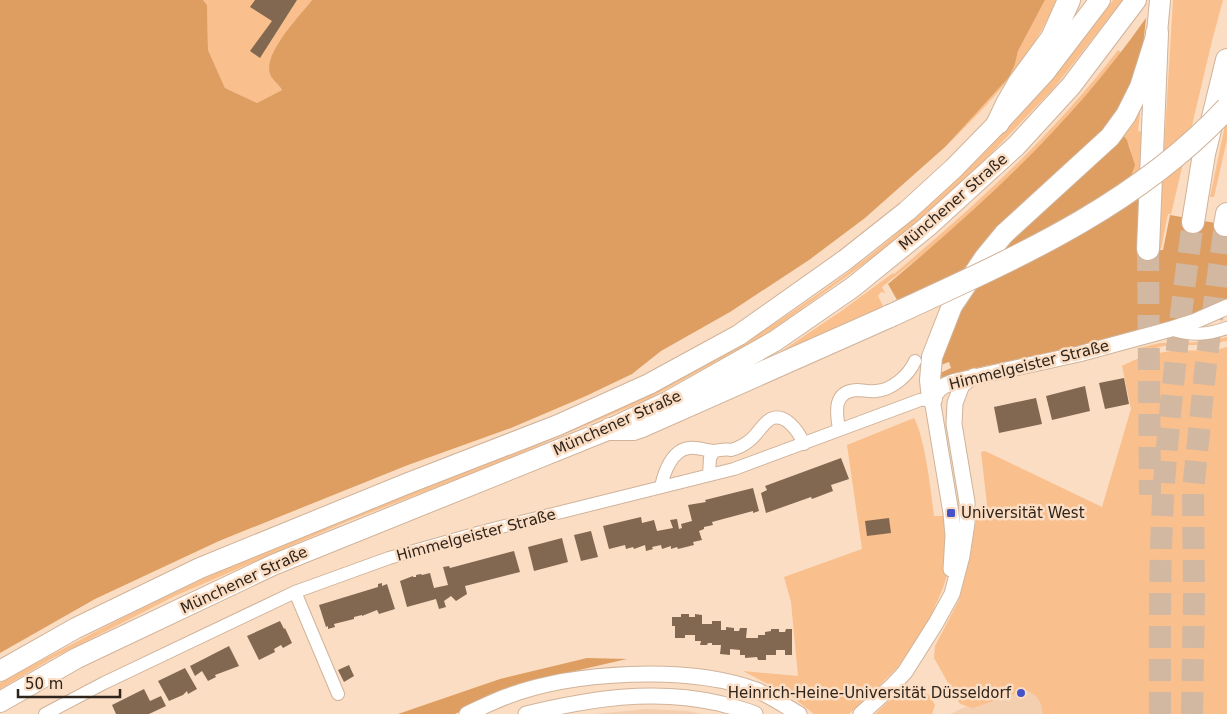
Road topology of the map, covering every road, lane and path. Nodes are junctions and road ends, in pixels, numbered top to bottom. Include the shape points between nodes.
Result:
1 (1069, 0) edge
2 (1100, 0) edge
3 (1160, 0) edge
4 (1131, 7) edge
5 (1157, 33) junction
6 (1227, 60) edge
7 (1227, 108) edge
8 (998, 123) junction
9 (1193, 222) tunnel mouth
10 (1148, 249) tunnel mouth
11 (1227, 307) edge
12 (1227, 328) edge
13 (1171, 330) junction
14 (915, 361) dead end
15 (974, 376) junction
16 (932, 399) junction
17 (954, 416) junction
18 (610, 429) junction
19 (839, 429) junction
20 (804, 444) junction
21 (732, 450) junction
22 (714, 451) junction
23 (734, 469) junction
24 (709, 475) junction
25 (661, 487) junction
26 (295, 592) junction
27 (936, 623) junction
28 (0, 671) edge
29 (338, 694) dead end
30 (0, 702) edge
31 (45, 714) edge
32 (467, 714) edge
33 (526, 714) edge
34 (754, 714) edge
35 (799, 714) edge
36 (861, 714) edge

1 - 8 highway via 1052,38 1019,84
2 - 8 highway, Münchener Straße via 1045,72
3 - 5 highway
4 - 18 highway, Münchener Straße via 1070,86 1016,146 927,227 853,287 775,341 667,402
5 - 10 highway
5 - 16 highway via 1140,87 1110,137 1004,234 952,306 932,357
6 - 9 highway via 1204,154
7 - 18 highway, bridge via 1196,140 1134,189 1028,252 642,426
8 - 28 highway, Münchener Straße via 907,211 845,260 739,335 649,384 558,425 200,568 76,628
11 - 13 street
12 - 13 street, Himmelgeister Straße via 1186,334
13 - 15 street, Himmelgeister Straße
14 - 19 street via 911,370 890,387 874,392 848,391 841,396 836,414
15 - 16 street, Himmelgeister Straße via 945,384
15 - 17 street via 962,385 958,393
16 - 17 street
16 - 19 street, Himmelgeister Straße via 920,400
16 - 27 street via 953,536 951,574
17 - 27 street via 968,502 967,524 952,594
18 - 30 highway, Münchener Straße via 273,565 77,658
19 - 20 street, Himmelgeister Straße
20 - 21 street via 799,432 789,422 773,418 749,442
20 - 23 street, Himmelgeister Straße
21 - 22 street
21 - 23 street
22 - 24 street
22 - 25 street via 690,448 677,453 664,474
23 - 24 street, Himmelgeister Straße
24 - 25 street, Himmelgeister Straße
25 - 26 street, Himmelgeister Straße via 389,558
26 - 29 street
26 - 31 street, Himmelgeister Straße
27 - 36 street via 905,672
32 - 35 street via 507,696 577,678 664,674 733,683 757,691
33 - 34 street via 574,703 665,695 706,700

